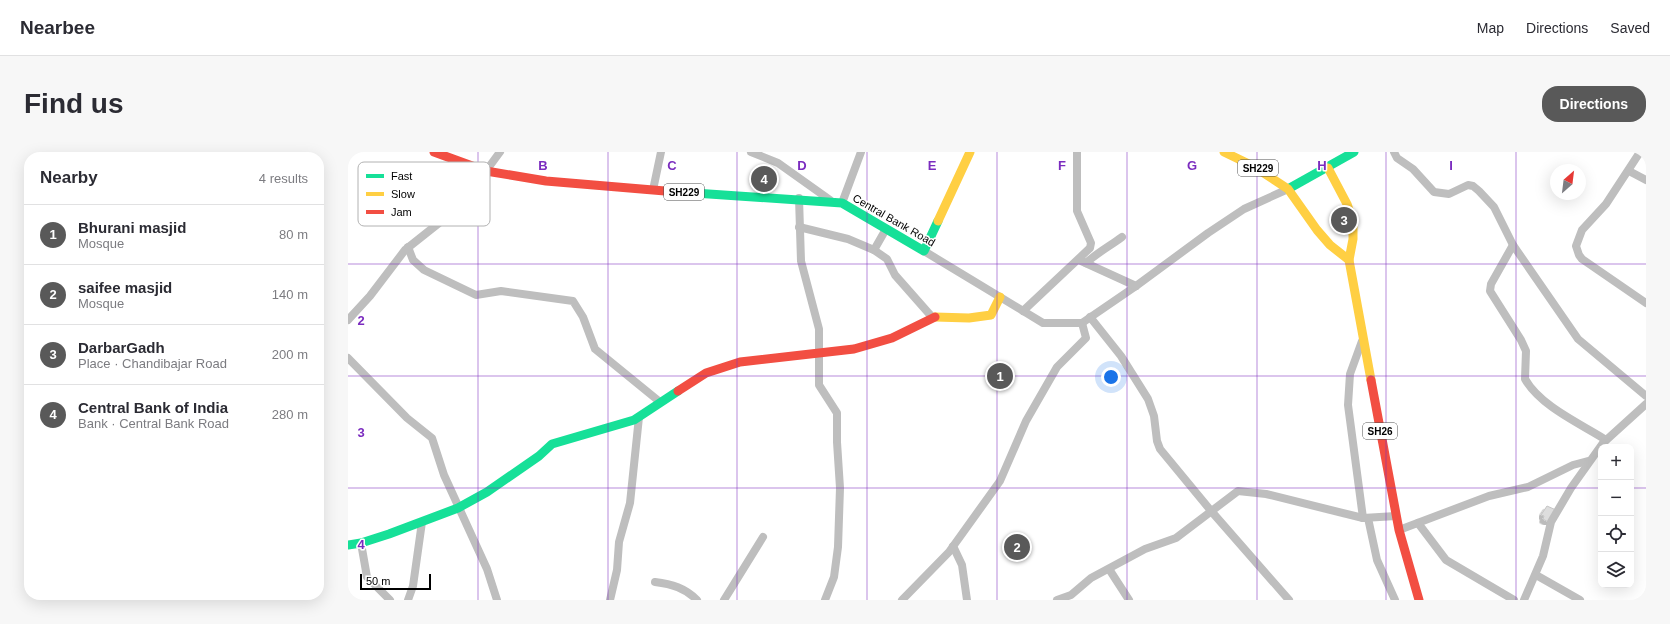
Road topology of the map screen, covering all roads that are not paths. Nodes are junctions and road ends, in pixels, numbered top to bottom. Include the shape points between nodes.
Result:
1 (434, 152) edge
2 (500, 152) edge
3 (661, 152) edge
4 (751, 152) edge
5 (861, 152) edge
6 (970, 152) edge
7 (1077, 152) edge
8 (1224, 152) edge
9 (1354, 152) edge
10 (1394, 152) edge
11 (1640, 152) edge
12 (461, 162) edge
13 (490, 166) edge
14 (1328, 168) junction
15 (1629, 171) junction
16 (490, 172) edge
17 (1646, 180) edge
18 (1288, 189) junction
19 (653, 190) junction
20 (799, 198) junction
21 (831, 201) junction
22 (842, 203) junction
23 (435, 226) edge
24 (799, 227) junction
25 (886, 229) junction
26 (1122, 237) dead end
27 (1513, 245) junction
28 (408, 247) junction
29 (874, 250) junction
30 (924, 251) junction
31 (1349, 260) junction
32 (1082, 262) junction
33 (1136, 286) junction
34 (1000, 297) junction
35 (1646, 303) edge
36 (1023, 311) junction
37 (932, 317) junction
38 (1090, 317) junction
39 (348, 320) edge
40 (1082, 323) junction
41 (1362, 341) junction
42 (819, 352) junction
43 (348, 358) edge
44 (1646, 396) edge
45 (660, 402) junction
46 (1646, 404) edge
47 (639, 417) junction
48 (1606, 440) junction
49 (1588, 461) junction
50 (458, 508) junction
51 (1212, 512) junction
52 (1396, 516) junction
53 (1365, 518) junction
54 (422, 522) junction
55 (1418, 523) junction
56 (1399, 530) junction
57 (763, 537) dead end
58 (361, 543) junction
59 (348, 545) edge
60 (954, 546) junction
61 (1109, 569) junction
62 (1536, 575) junction
63 (655, 582) dead end
64 (390, 600) edge
65 (408, 600) edge
66 (497, 600) edge
67 (610, 600) edge
68 (696, 600) edge
69 (701, 600) edge
70 (724, 600) edge
71 (825, 600) edge
72 (902, 600) edge
73 (967, 600) edge
74 (1057, 600) edge
75 (1129, 600) edge
76 (1289, 600) edge
77 (1395, 600) edge
78 (1419, 600) edge
79 (1514, 600) edge
80 (1524, 600) edge
81 (1580, 600) edge

1 - 12 main road, Central Bank Road / SH229
2 - 13 street
3 - 19 street
4 - 21 street via 778,163
5 - 22 street
6 - 30 main road
7 - 32 street via 1077,211 1091,245
8 - 18 main road, SH229 via 1253,166
9 - 14 main road
10 - 27 street via 1397,158 1413,169 1434,192 1449,194 1468,185 1473,186 1494,207
11 - 15 street
14 - 18 main road
14 - 31 main road, SH26 via 1353,221 1354,239
15 - 17 street
15 - 35 street via 1606,204 1582,230 1576,246 1582,259
16 - 19 main road, Central Bank Road / SH229 via 554,182
18 - 31 main road via 1330,245
18 - 33 street via 1244,209
19 - 20 main road, Central Bank Road / SH229
20 - 21 main road, Central Bank Road / SH229
20 - 24 street
21 - 22 main road, Central Bank Road / SH229
22 - 25 main road, Central Bank Road / SH229
23 - 28 street
24 - 29 street via 848,239
24 - 42 street via 801,261 819,329
25 - 29 street
25 - 30 main road, Central Bank Road / SH229
26 - 32 street
27 - 44 street via 1578,338
27 - 48 street via 1491,284 1490,291 1522,340 1526,351 1525,380 1551,406
28 - 39 street
28 - 45 street via 413,260 424,270 476,295 501,291 573,301 595,349
29 - 37 street via 887,259 895,275
30 - 34 street, Central Bank Road
31 - 41 main road, SH26
32 - 33 street
32 - 36 street
33 - 38 street
34 - 36 street, Central Bank Road
34 - 37 main road via 991,315 969,318
36 - 40 street, Central Bank Road via 1043,323
37 - 42 main road via 892,338 854,349
38 - 40 street
38 - 51 street via 1121,356 1148,399 1160,449
40 - 60 street via 1086,338 1057,367 1026,421 1000,480
41 - 52 main road, SH26
41 - 53 street via 1350,374 1348,398
42 - 45 main road via 740,362 706,373
42 - 71 street via 819,385 837,413 840,488 834,577
43 - 50 street via 407,418 432,438
45 - 47 main road
46 - 48 street
47 - 50 main road via 552,444 487,492
47 - 67 street via 630,503 619,542 617,570
48 - 49 street
49 - 55 street via 1573,465 1528,487 1489,496
49 - 62 street via 1551,522
50 - 54 main road
50 - 66 street via 487,569
51 - 53 street via 1238,491 1244,490
51 - 61 street via 1176,538 1145,549
51 - 76 street
52 - 53 street
52 - 56 main road, SH26
53 - 77 street via 1377,560
54 - 58 main road
54 - 65 street via 413,586
55 - 56 street
55 - 79 street via 1446,560
56 - 78 main road, SH26
57 - 70 street
58 - 59 main road
58 - 64 street via 367,577
60 - 72 street
60 - 73 street via 962,565
61 - 74 street via 1091,578 1072,595
61 - 75 street
62 - 80 street
62 - 81 street
63 - 68 street via 673,585 688,592
68 - 69 street

